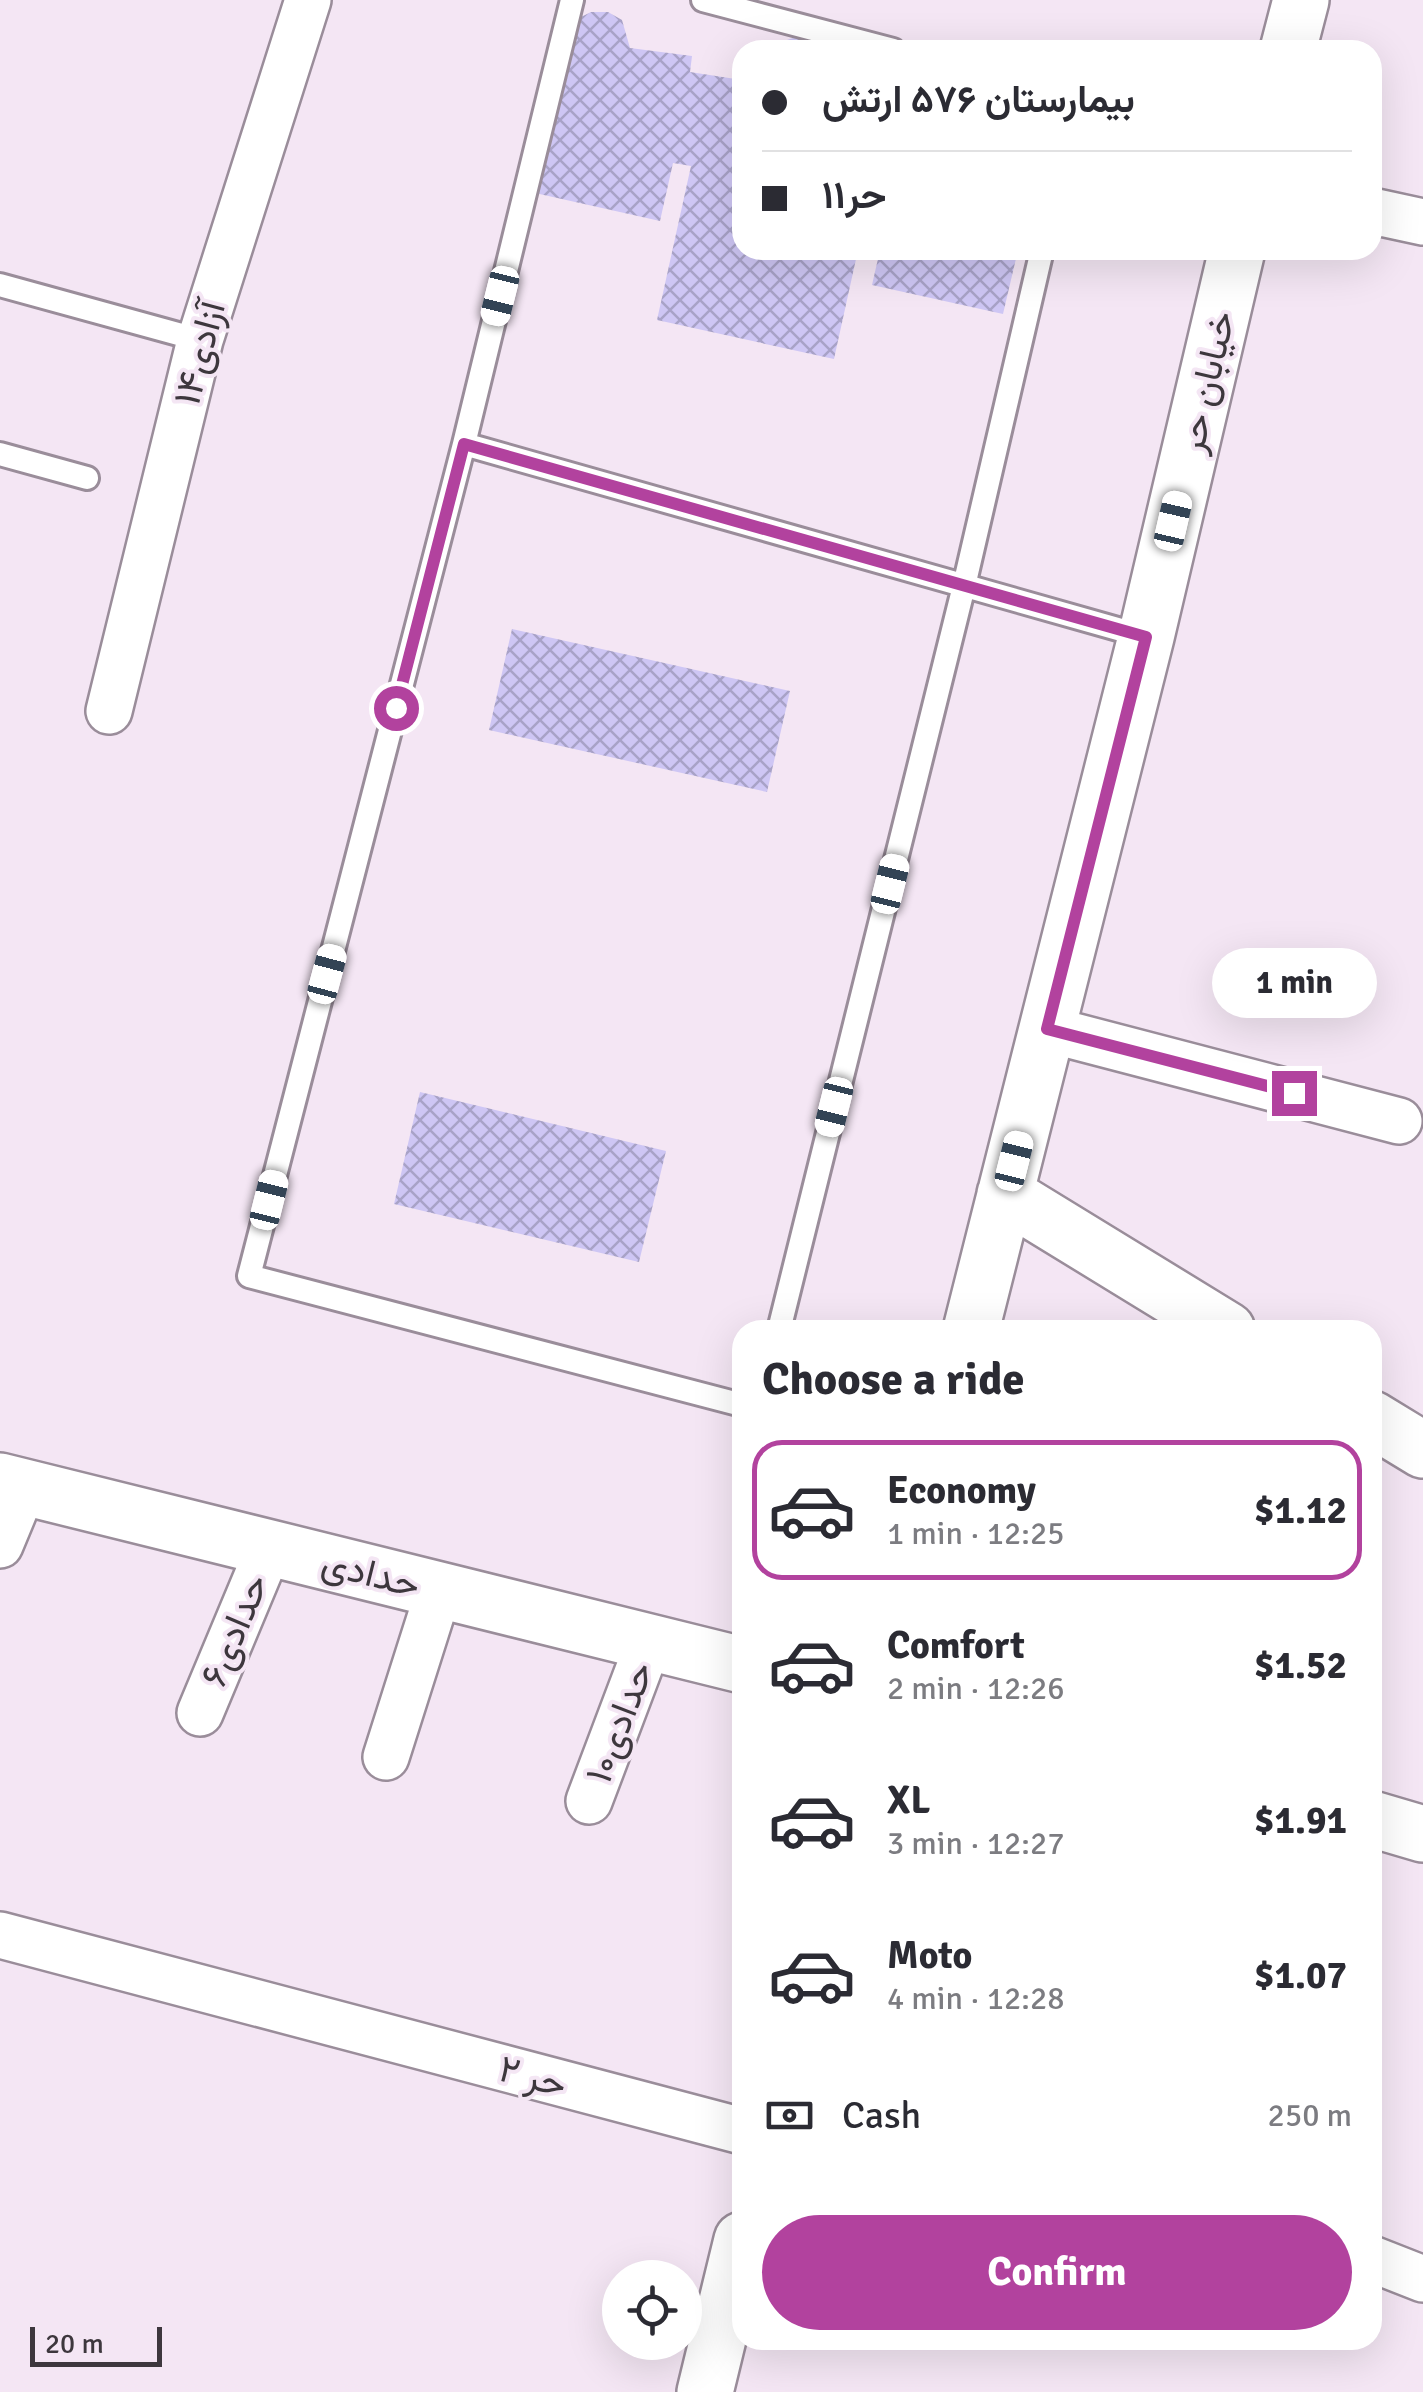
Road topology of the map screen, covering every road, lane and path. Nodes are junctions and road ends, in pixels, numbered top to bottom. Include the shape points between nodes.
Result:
1 (308, 0) edge
2 (572, 0) edge
3 (703, 0) edge
4 (1301, 0) edge
5 (855, 40) edge
6 (1291, 40) edge
7 (1382, 213) edge
8 (1423, 222) edge
9 (1040, 260) edge
10 (1235, 260) edge
11 (0, 284) edge
12 (200, 340) junction
13 (464, 444) junction
14 (0, 454) edge
15 (87, 478) dead end
16 (964, 586) junction
17 (1146, 637) junction
18 (109, 712) dead end
19 (1047, 1029) junction
20 (1399, 1121) dead end
21 (1005, 1194) junction
22 (781, 1320) edge
23 (974, 1320) edge
24 (1211, 1320) edge
25 (732, 1401) edge
26 (1382, 1425) edge
27 (1423, 1450) edge
28 (12, 1484) edge
29 (0, 1545) edge
30 (269, 1548) junction
31 (439, 1590) junction
32 (649, 1642) junction
33 (732, 1663) edge
34 (200, 1712) dead end
35 (386, 1756) dead end
36 (589, 1801) dead end
37 (1382, 1822) edge
38 (1423, 1834) edge
39 (0, 1935) edge
40 (732, 2128) edge
41 (1382, 2264) edge
42 (732, 2280) edge
43 (1423, 2280) edge
44 (704, 2392) edge

1 - 12 street, آزادی۱۴
2 - 13 lane
3 - 5 lane
4 - 6 street
7 - 8 street
9 - 16 lane
10 - 17 street, خیابان حر
11 - 12 lane
12 - 18 street, آزادی۱۴
13 - 16 lane
13 - 25 lane via 249,1276
14 - 15 lane
16 - 17 lane
16 - 22 lane
17 - 19 street, خیابان حر
19 - 20 street
19 - 21 street, خیابان حر
21 - 23 street, خیابان حر
21 - 24 street
26 - 27 street
28 - 29 street
28 - 30 street, حدادی
30 - 31 street, حدادی
30 - 34 street, ۶حدادی
31 - 32 street, حدادی
31 - 35 street
32 - 33 street, حدادی
32 - 36 street, حدادی۱۰
37 - 38 street
39 - 40 street, ۲ حر
41 - 43 street
42 - 44 street

